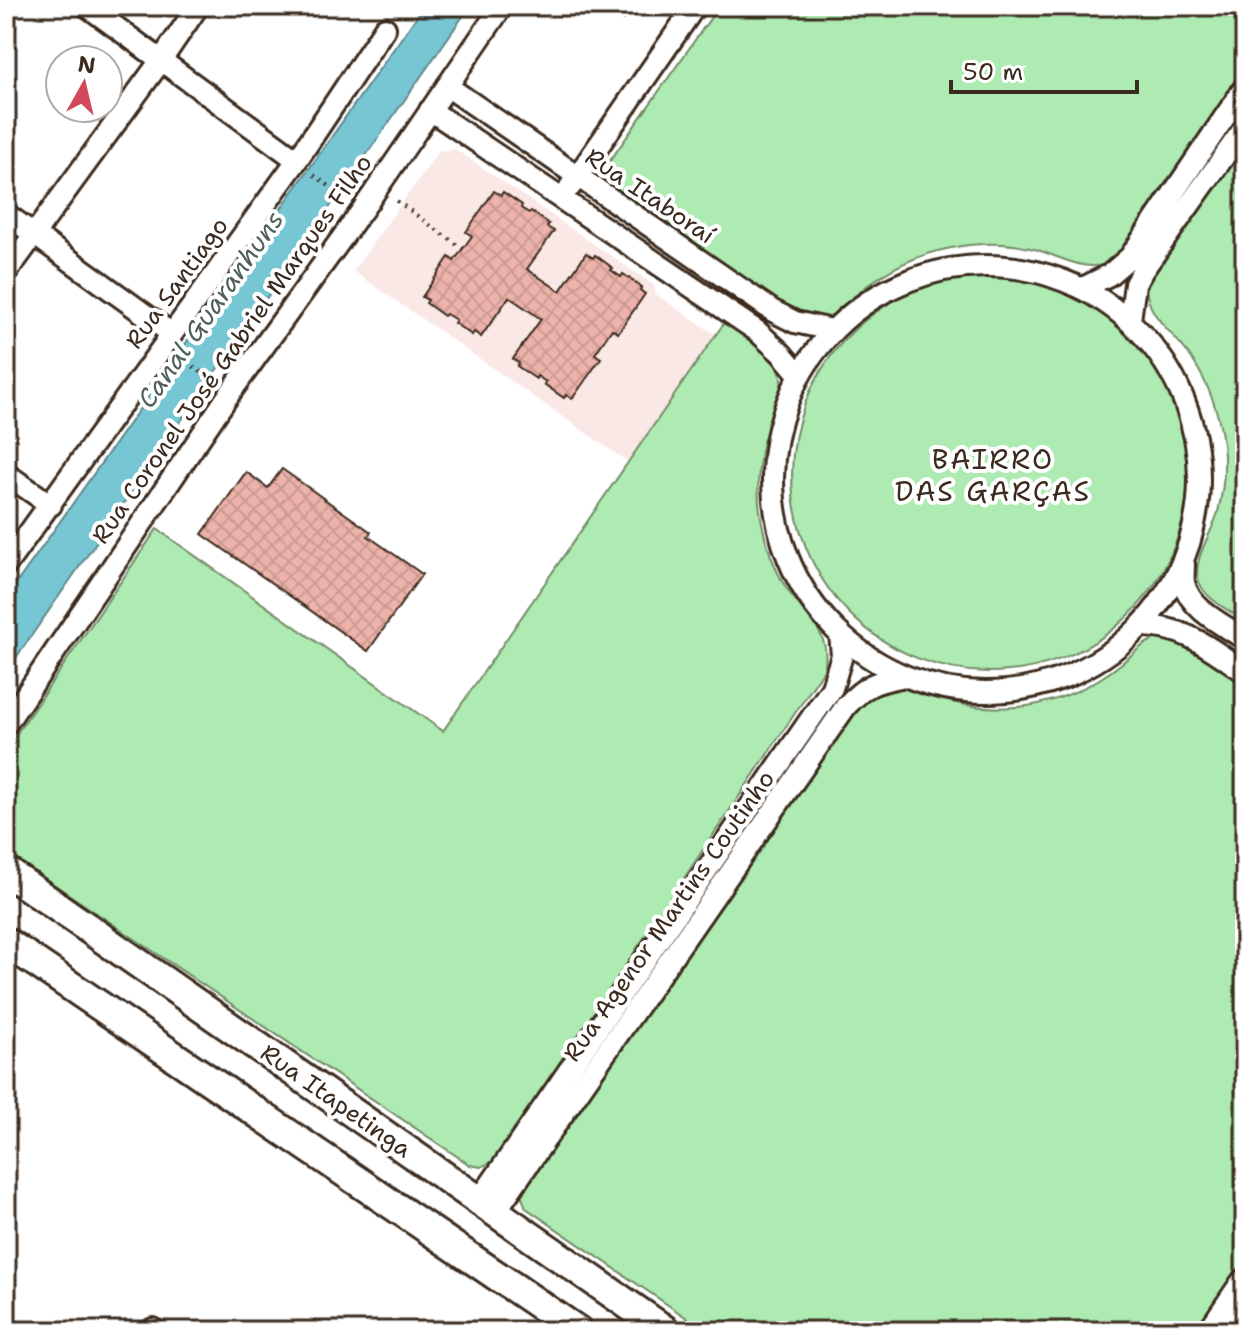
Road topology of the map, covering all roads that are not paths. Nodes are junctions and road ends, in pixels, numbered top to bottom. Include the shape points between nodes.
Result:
1 (87, 6) edge
2 (198, 6) edge
3 (502, 6) edge
4 (695, 6) edge
5 (385, 28) dead end
6 (162, 59) junction
7 (447, 86) junction
8 (1245, 87) edge
9 (430, 110) junction
10 (1245, 127) edge
11 (301, 164) junction
12 (577, 178) junction
13 (561, 200) junction
14 (6, 214) edge
15 (34, 233) junction
16 (6, 273) edge
17 (1083, 288) junction
18 (1130, 320) junction
19 (832, 330) junction
20 (172, 342) junction
21 (799, 374) junction
22 (6, 474) edge
23 (51, 505) junction
24 (1184, 563) junction
25 (6, 565) edge
26 (1141, 626) junction
27 (840, 634) junction
28 (1245, 639) edge
29 (1245, 672) edge
30 (905, 676) junction
31 (6, 724) edge
32 (6, 871) edge
33 (6, 942) edge
34 (487, 1206) junction
35 (1245, 1284) edge
36 (578, 1331) edge
37 (666, 1331) edge
38 (1213, 1331) edge

1 - 6 street
2 - 6 street
3 - 7 street, Rua Coronel José Gabriel Marques Filho
4 - 12 street
5 - 11 street, Rua Santiago
6 - 11 street
6 - 15 street
7 - 9 street, Rua Coronel José Gabriel Marques Filho
7 - 12 street, Rua Itaboraí
8 - 17 street via 1130,257
9 - 13 street
9 - 31 street, Rua Coronel José Gabriel Marques Filho
10 - 18 street via 1143,270 1135,284
11 - 20 street, Rua Santiago
12 - 13 street
12 - 19 street, Rua Itaboraí via 773,311
13 - 21 street via 757,331
14 - 15 street
15 - 16 street
15 - 20 street
17 - 18 street
17 - 19 street via 1018,268 951,268 886,290
18 - 24 street via 1172,371 1196,433 1200,499
19 - 21 street
20 - 23 street, Rua Santiago
21 - 27 street via 776,433 772,495 777,527 800,585
22 - 23 street
23 - 25 street, Rua Santiago
24 - 26 street
24 - 28 street via 1184,583 1200,609
26 - 29 street via 1193,637
26 - 30 street via 1114,650 1049,683 976,692
27 - 30 street
27 - 34 street, Rua Agenor Martins Coutinho via 842,655 832,688
30 - 34 street, Rua Agenor Martins Coutinho via 867,686 846,706
32 - 34 street, Rua Itapetinga
33 - 36 street
34 - 37 street, Rua Itapetinga
35 - 38 street

